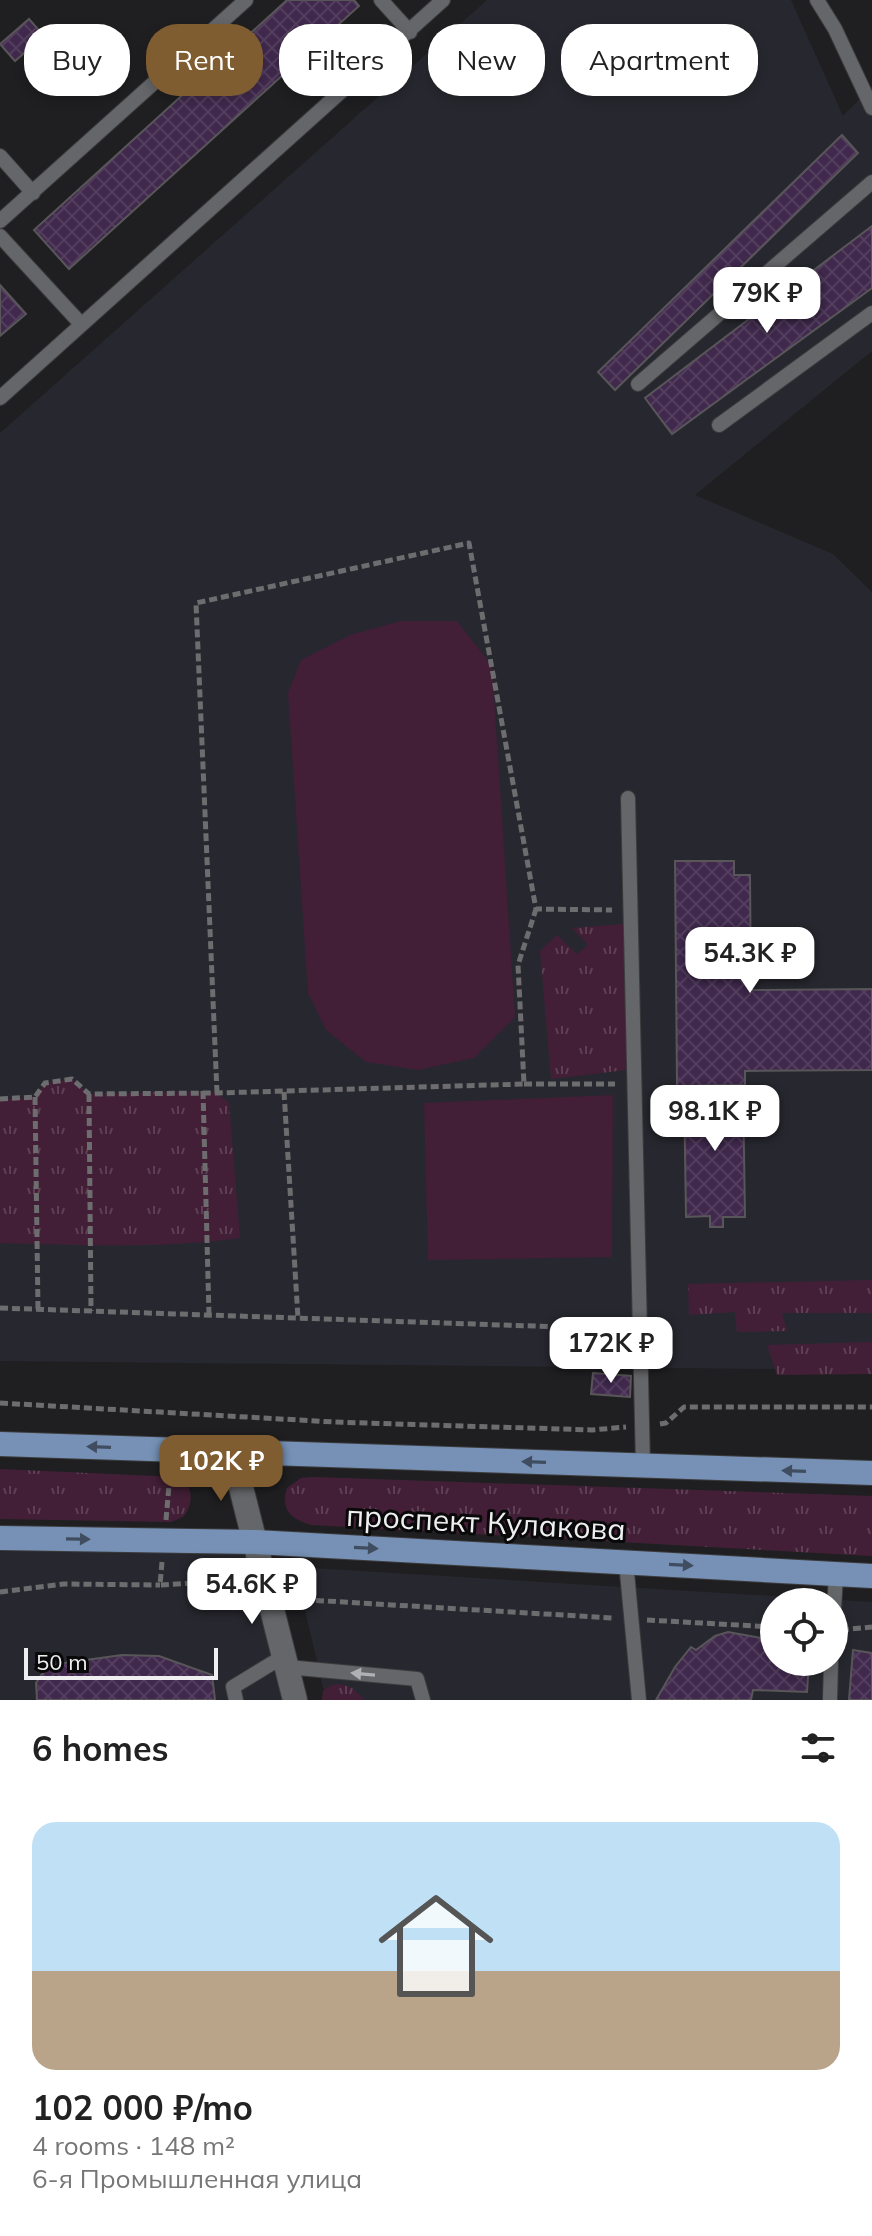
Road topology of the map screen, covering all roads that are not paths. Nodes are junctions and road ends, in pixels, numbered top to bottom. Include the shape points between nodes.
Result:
1 (246, 0) edge
2 (381, 0) edge
3 (443, 0) edge
4 (817, 0) edge
5 (403, 24) edge
6 (412, 30) edge
7 (338, 96) edge
8 (872, 108) edge
9 (0, 156) edge
10 (872, 182) edge
11 (33, 193) junction
12 (0, 221) edge
13 (0, 236) edge
14 (872, 313) edge
15 (81, 324) junction
16 (638, 384) dead end
17 (0, 398) edge
18 (719, 425) dead end
19 (628, 798) dead end
20 (0, 1444) edge
21 (232, 1452) junction
22 (643, 1466) junction
23 (872, 1473) edge
24 (0, 1538) edge
25 (255, 1542) junction
26 (626, 1562) junction
27 (836, 1574) junction
28 (872, 1576) edge
29 (835, 1588) edge
30 (286, 1662) junction
31 (831, 1676) edge
32 (236, 1700) edge
33 (295, 1700) edge
34 (423, 1700) edge
35 (639, 1700) edge
36 (830, 1700) edge

1 - 11 lane
2 - 5 lane
3 - 6 lane
4 - 8 lane
7 - 15 lane
9 - 11 lane
10 - 16 lane
11 - 12 lane
13 - 15 lane
14 - 18 lane
15 - 17 lane
19 - 22 lane
21 -> 20 main road, проспект Кулакова
22 -> 21 main road, проспект Кулакова
21 - 25 street
23 -> 22 main road, проспект Кулакова
24 -> 25 main road, проспект Кулакова
25 -> 26 main road, проспект Кулакова
25 - 30 street
26 -> 27 main road, проспект Кулакова
26 - 35 lane
27 - 28 main road, проспект Кулакова
27 - 29 lane
30 - 32 lane via 233,1687
30 - 33 street
34 -> 30 lane via 417,1679
31 - 36 lane

